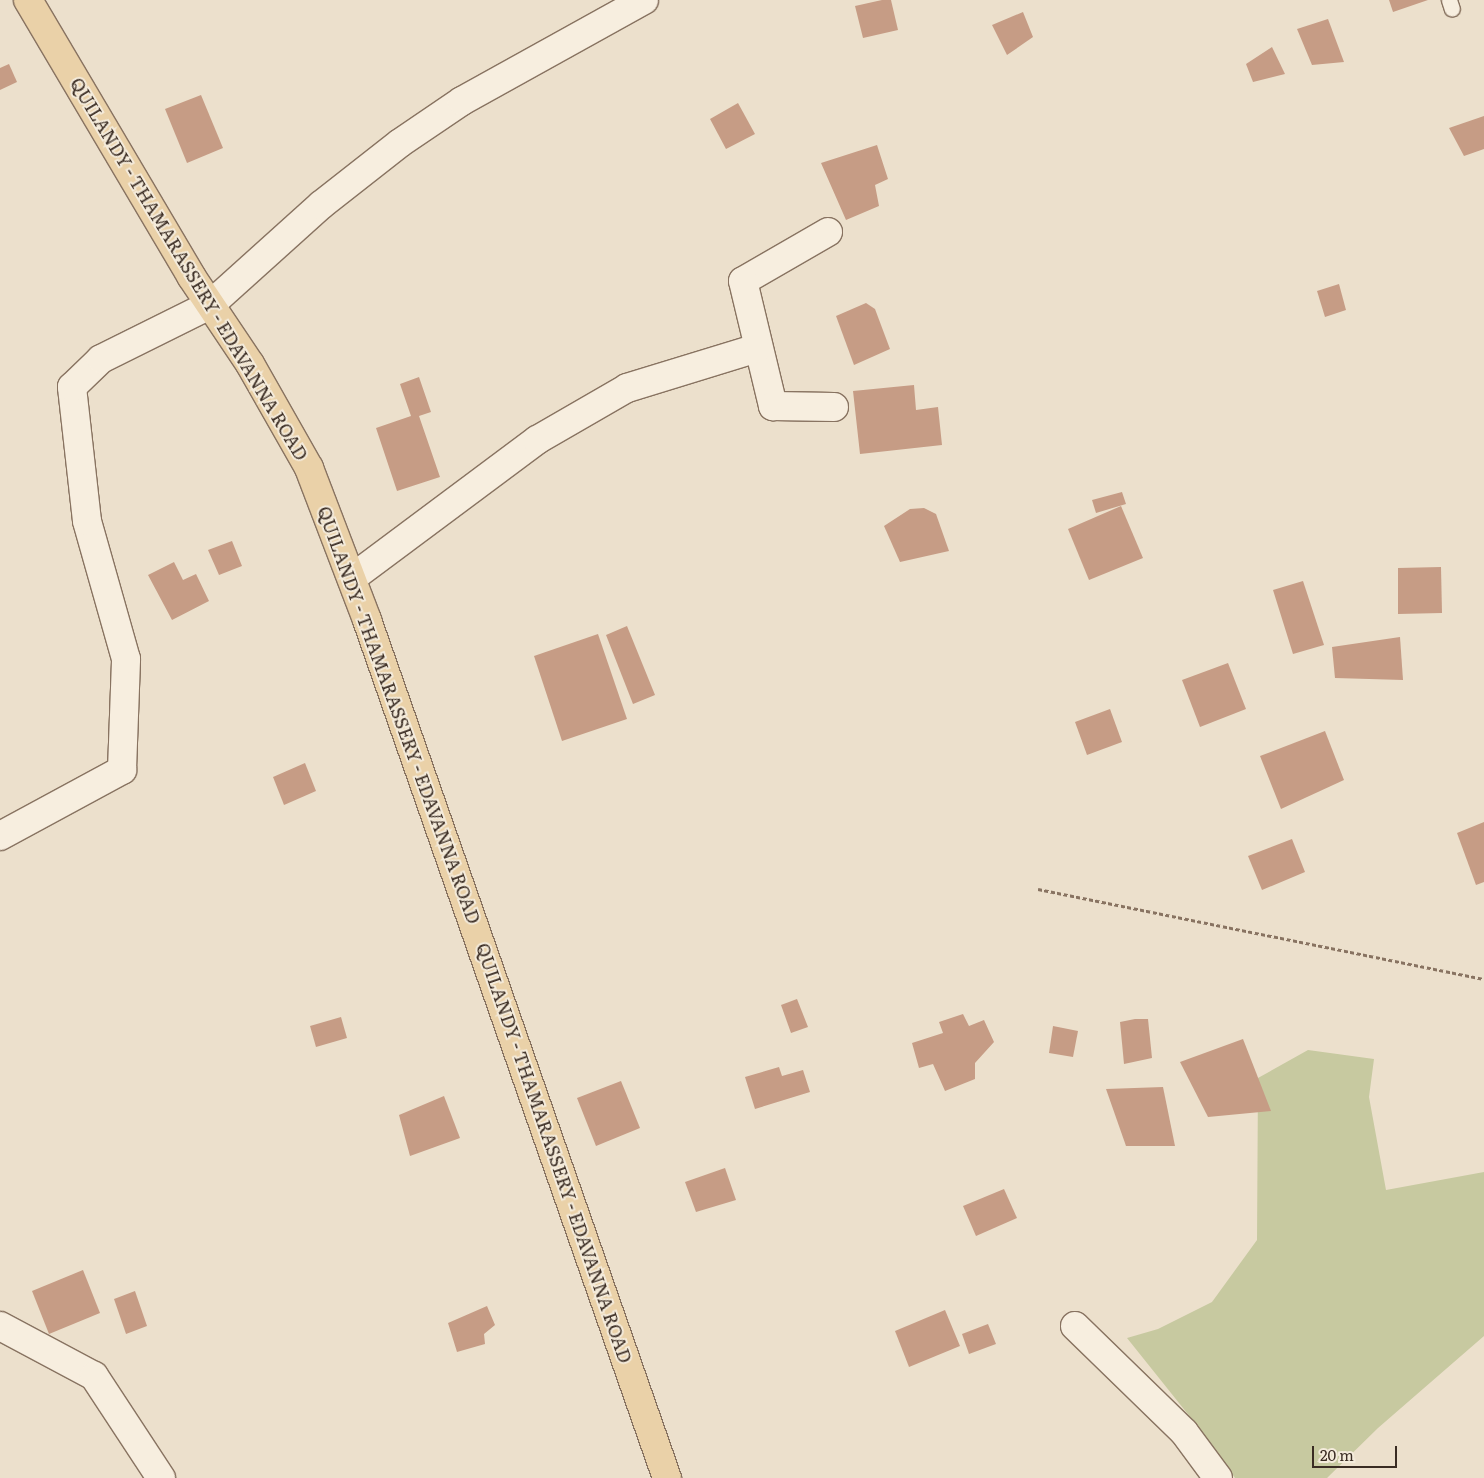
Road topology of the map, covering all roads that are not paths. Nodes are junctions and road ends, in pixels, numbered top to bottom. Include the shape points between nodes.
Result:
1 (28, 0) edge
2 (644, 0) edge
3 (828, 232) dead end
4 (210, 305) junction
5 (757, 348) junction
6 (834, 408) dead end
7 (352, 578) junction
8 (0, 836) edge
9 (0, 1326) edge
10 (1075, 1326) dead end
11 (161, 1478) edge
12 (667, 1478) edge
13 (1218, 1478) edge

1 - 4 main road, QUILANDY - THAMARASSERY - EDAVANNA ROAD
2 - 4 street via 462,101 400,142 321,205
3 - 5 street via 743,281
4 - 7 main road, QUILANDY - THAMARASSERY - EDAVANNA ROAD via 250,364 309,468
4 - 8 street via 101,359 72,387 87,522 126,659 122,770
5 - 6 street via 773,406
5 - 7 street via 627,388 537,440
7 - 12 main road, QUILANDY - THAMARASSERY - EDAVANNA ROAD
9 - 11 street via 94,1376
10 - 13 street via 1184,1432

